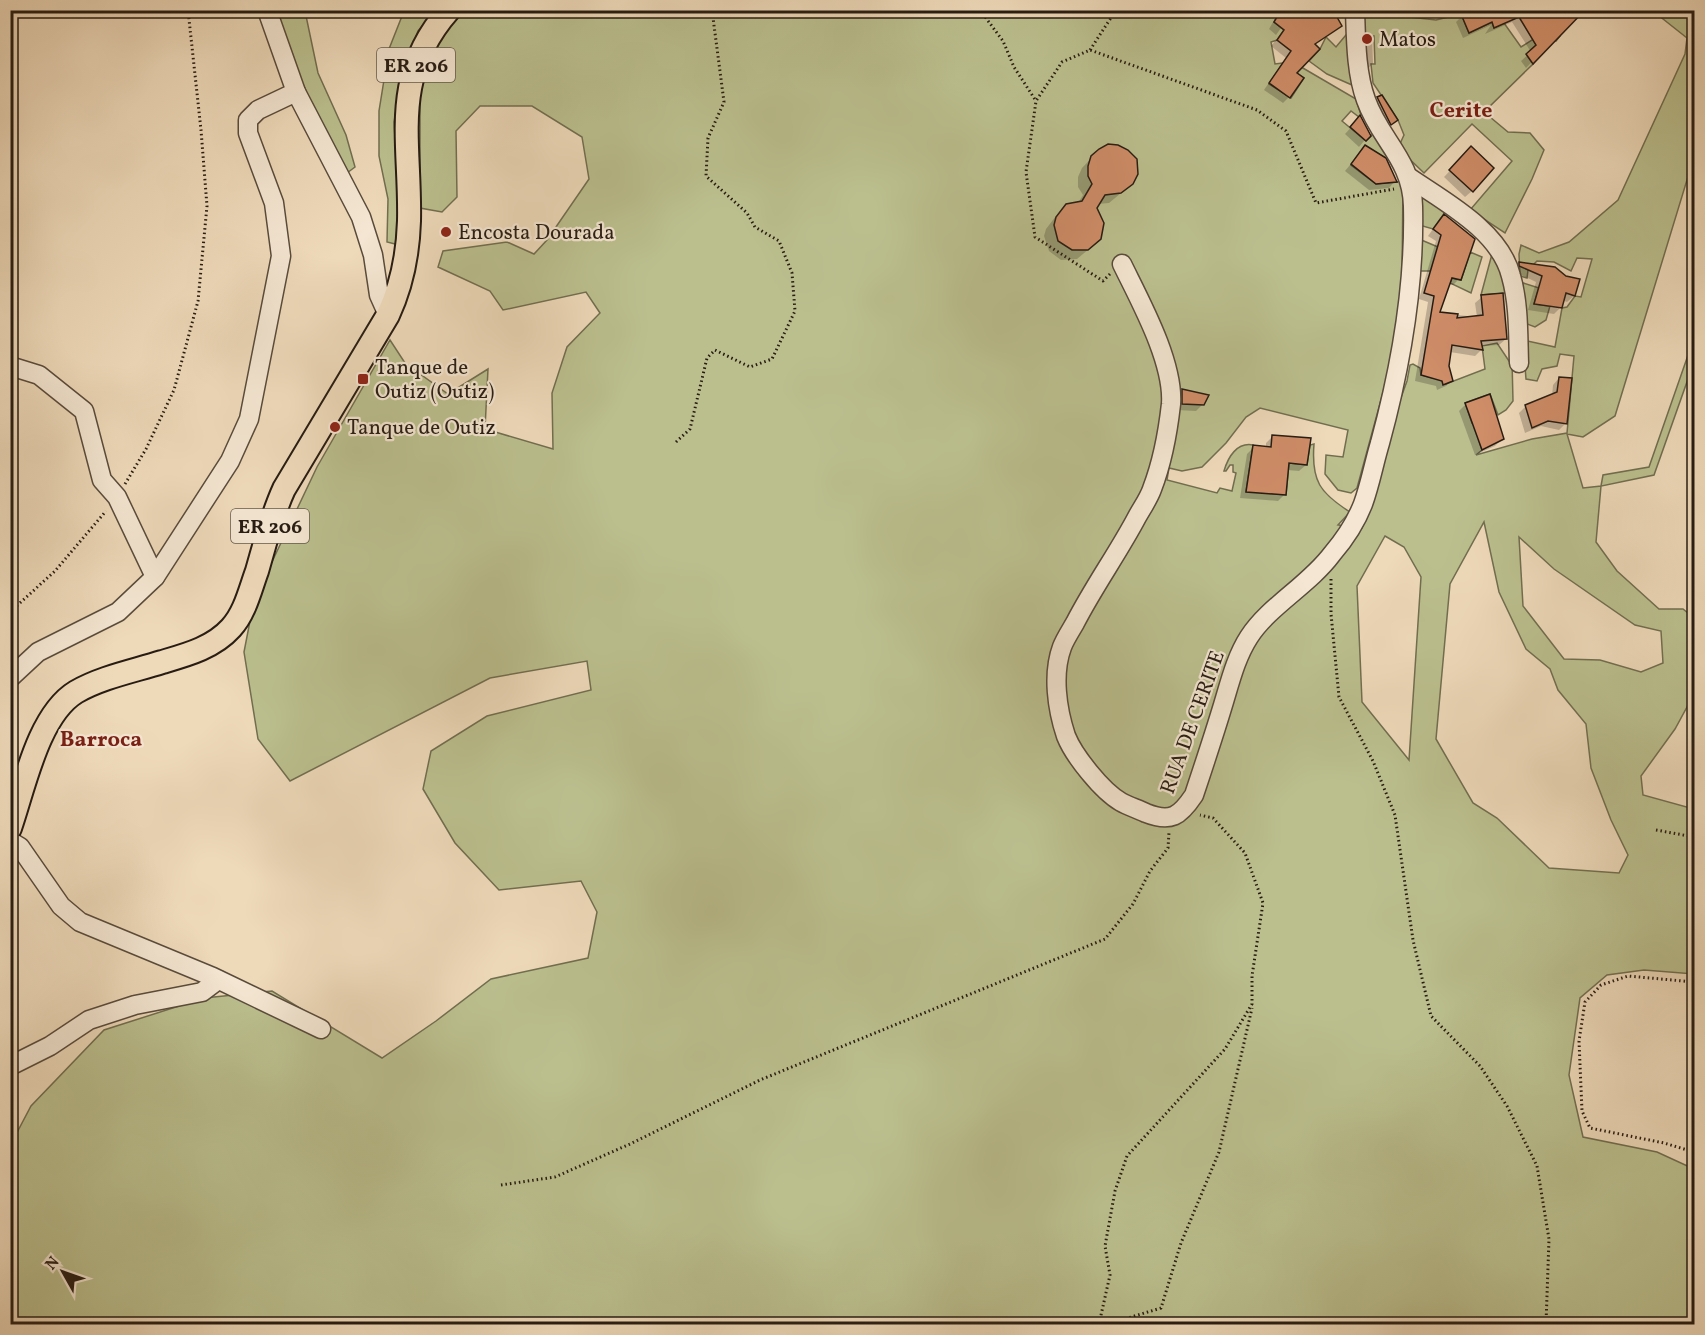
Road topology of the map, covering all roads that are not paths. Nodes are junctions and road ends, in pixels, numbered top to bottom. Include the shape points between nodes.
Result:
1 (267, 10) edge
2 (449, 10) edge
3 (1355, 10) edge
4 (296, 92) junction
5 (1410, 182) junction
6 (1122, 264) road end
7 (388, 315) junction
8 (1519, 363) dead end
9 (10, 366) edge
10 (155, 577) junction
11 (10, 678) edge
12 (10, 828) edge
13 (10, 841) edge
14 (218, 980) junction
15 (321, 1029) dead end
16 (10, 1066) edge

1 - 4 street
2 - 7 main road, ER 206 via 424,46 410,83 405,127 409,219 406,255
3 - 5 street, RUA DE CERITE via 1366,100
4 - 7 street via 361,217 373,255 379,295
4 - 10 street via 258,110 248,120 248,133 274,203 281,256 249,419 230,460
5 - 6 street, RUA DE CERITE via 1412,261 1402,352 1362,506 1331,556 1250,636 1231,680 1194,795 1177,815 1151,815 1119,801 1087,771 1070,746 1058,712 1062,647 1152,489 1171,404 1171,384 1164,361
5 - 8 street, RUA DE CERITE via 1461,213 1501,253 1511,273 1516,302
7 - 12 main road, ER 206 via 284,489 235,624 198,650 92,684 64,700 39,744
9 - 10 street via 39,375 84,411 102,480 117,497
10 - 11 street via 118,612 38,652
13 - 14 street via 20,847 62,906 80,922
14 - 15 street
14 - 16 street via 202,992 135,1005 89,1020

